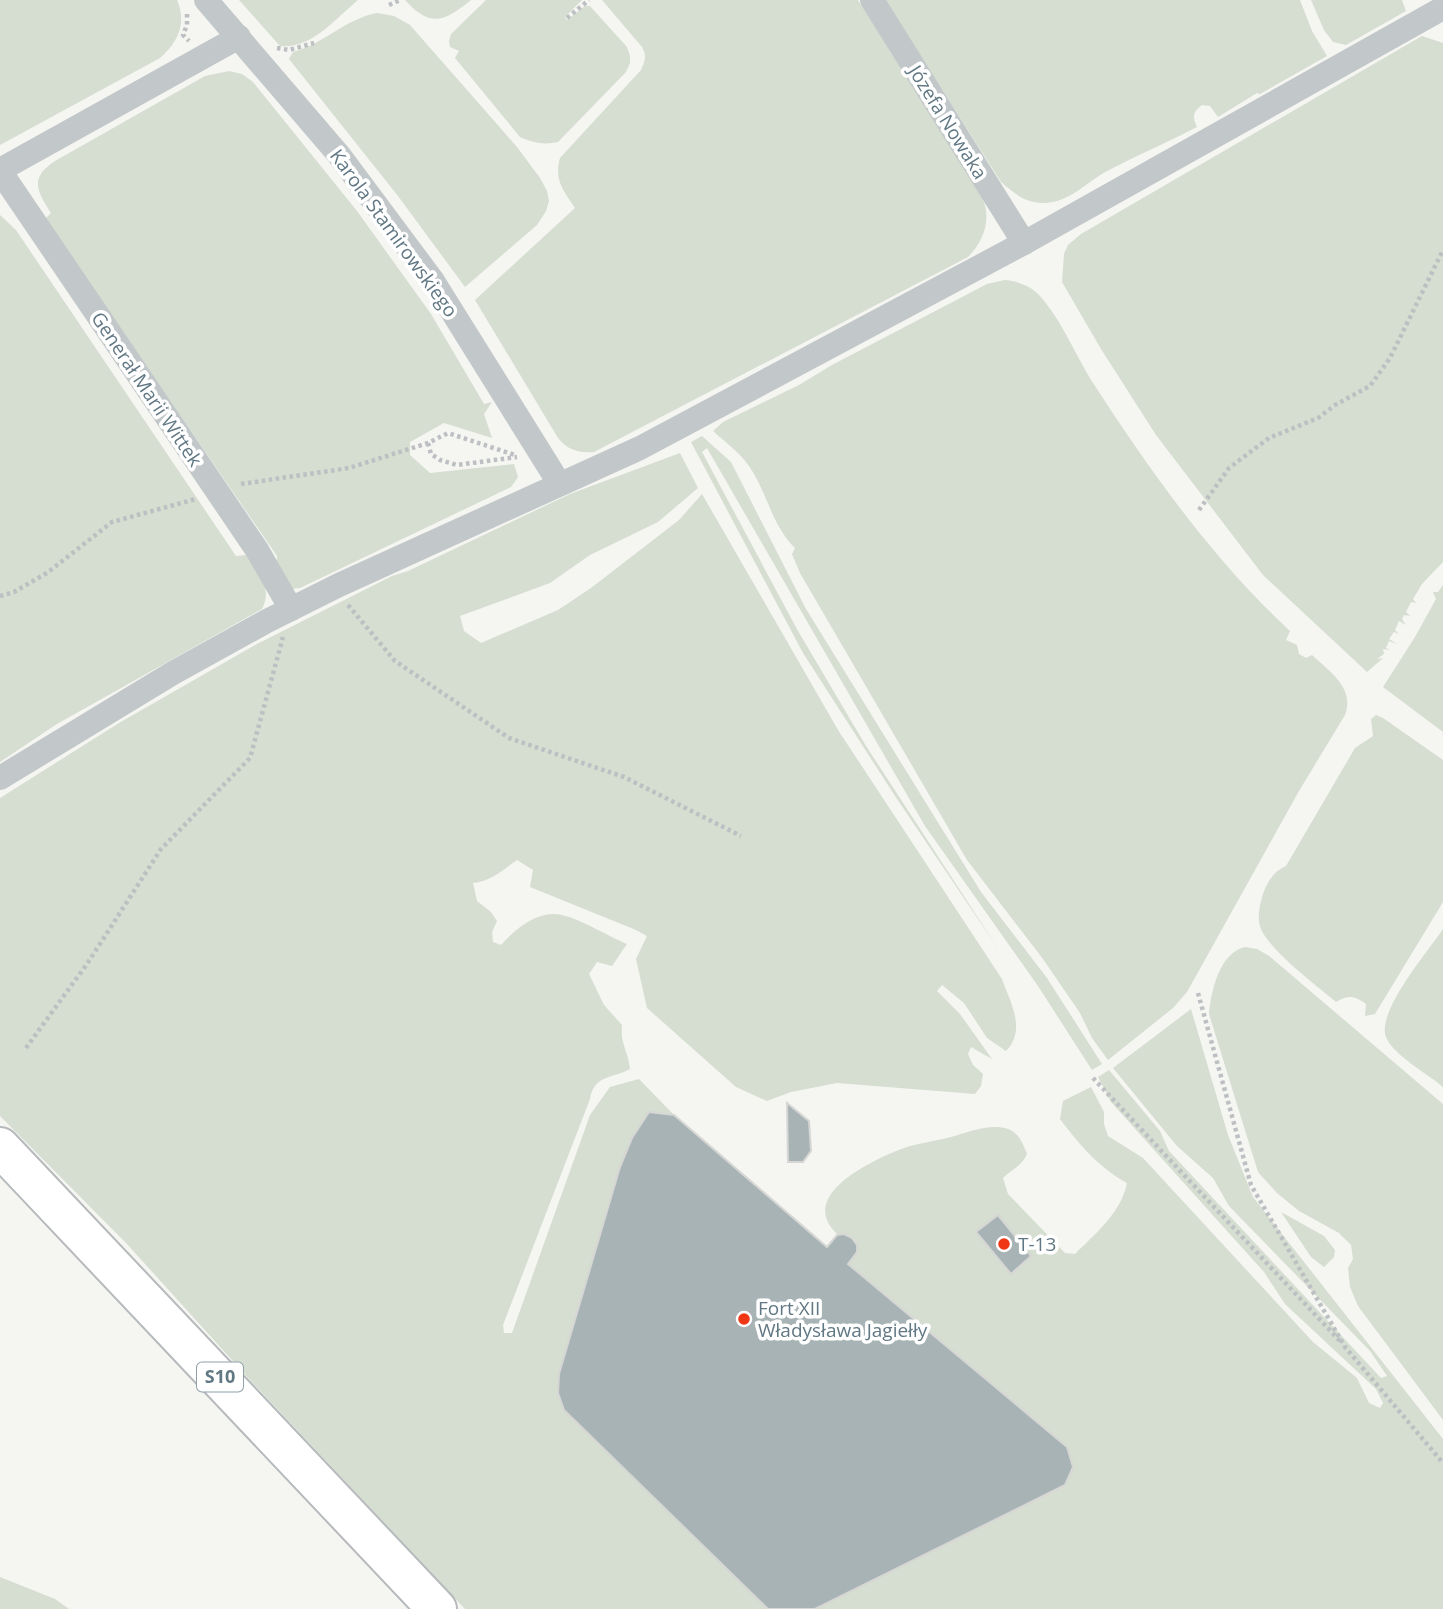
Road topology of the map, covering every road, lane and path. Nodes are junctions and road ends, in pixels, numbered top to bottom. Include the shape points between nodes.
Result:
1 (206, 0) edge
2 (400, 0) edge
3 (589, 0) edge
4 (872, 0) edge
5 (389, 5) dead end
6 (1443, 8) edge
7 (567, 18) dead end
8 (239, 37) junction
9 (314, 43) dead end
10 (273, 48) dead end
11 (0, 170) edge
12 (1024, 243) junction
13 (1443, 250) edge
14 (428, 443) junction
15 (559, 483) junction
16 (208, 494) junction
17 (1199, 510) dead end
18 (0, 596) edge
19 (345, 601) dead end
20 (291, 609) junction
21 (0, 778) edge
22 (741, 836) dead end
23 (1198, 993) dead end
24 (26, 1048) dead end
25 (1093, 1078) dead end
26 (0, 1147) edge
27 (1345, 1347) junction
28 (1443, 1463) edge
29 (437, 1609) edge

1 - 8 street, Karola Stamirowskiego
2 - 5 path
3 - 7 path
4 - 12 street, Józefa Nowaka
6 - 12 street
8 - 11 street, Generał Marii Wittek
8 - 15 street, Karola Stamirowskiego via 339,155 433,281
9 - 10 path via 289,50
11 - 16 street, Generał Marii Wittek
12 - 15 street via 640,448
13 - 17 path via 1390,358 1370,386 1318,418 1269,438 1229,468
14 - 14 path via 430,454 457,465 520,456 448,433
14 - 16 path via 349,468
15 - 20 street
16 - 18 path via 112,522 47,573
16 - 20 street, Generał Marii Wittek via 257,550
19 - 22 path via 395,661 509,738 624,777
20 - 21 street via 173,673
20 - 24 path via 250,758 161,849
23 - 27 path via 1251,1185
25 - 27 path
26 - 29 highway, S10
27 - 28 path

